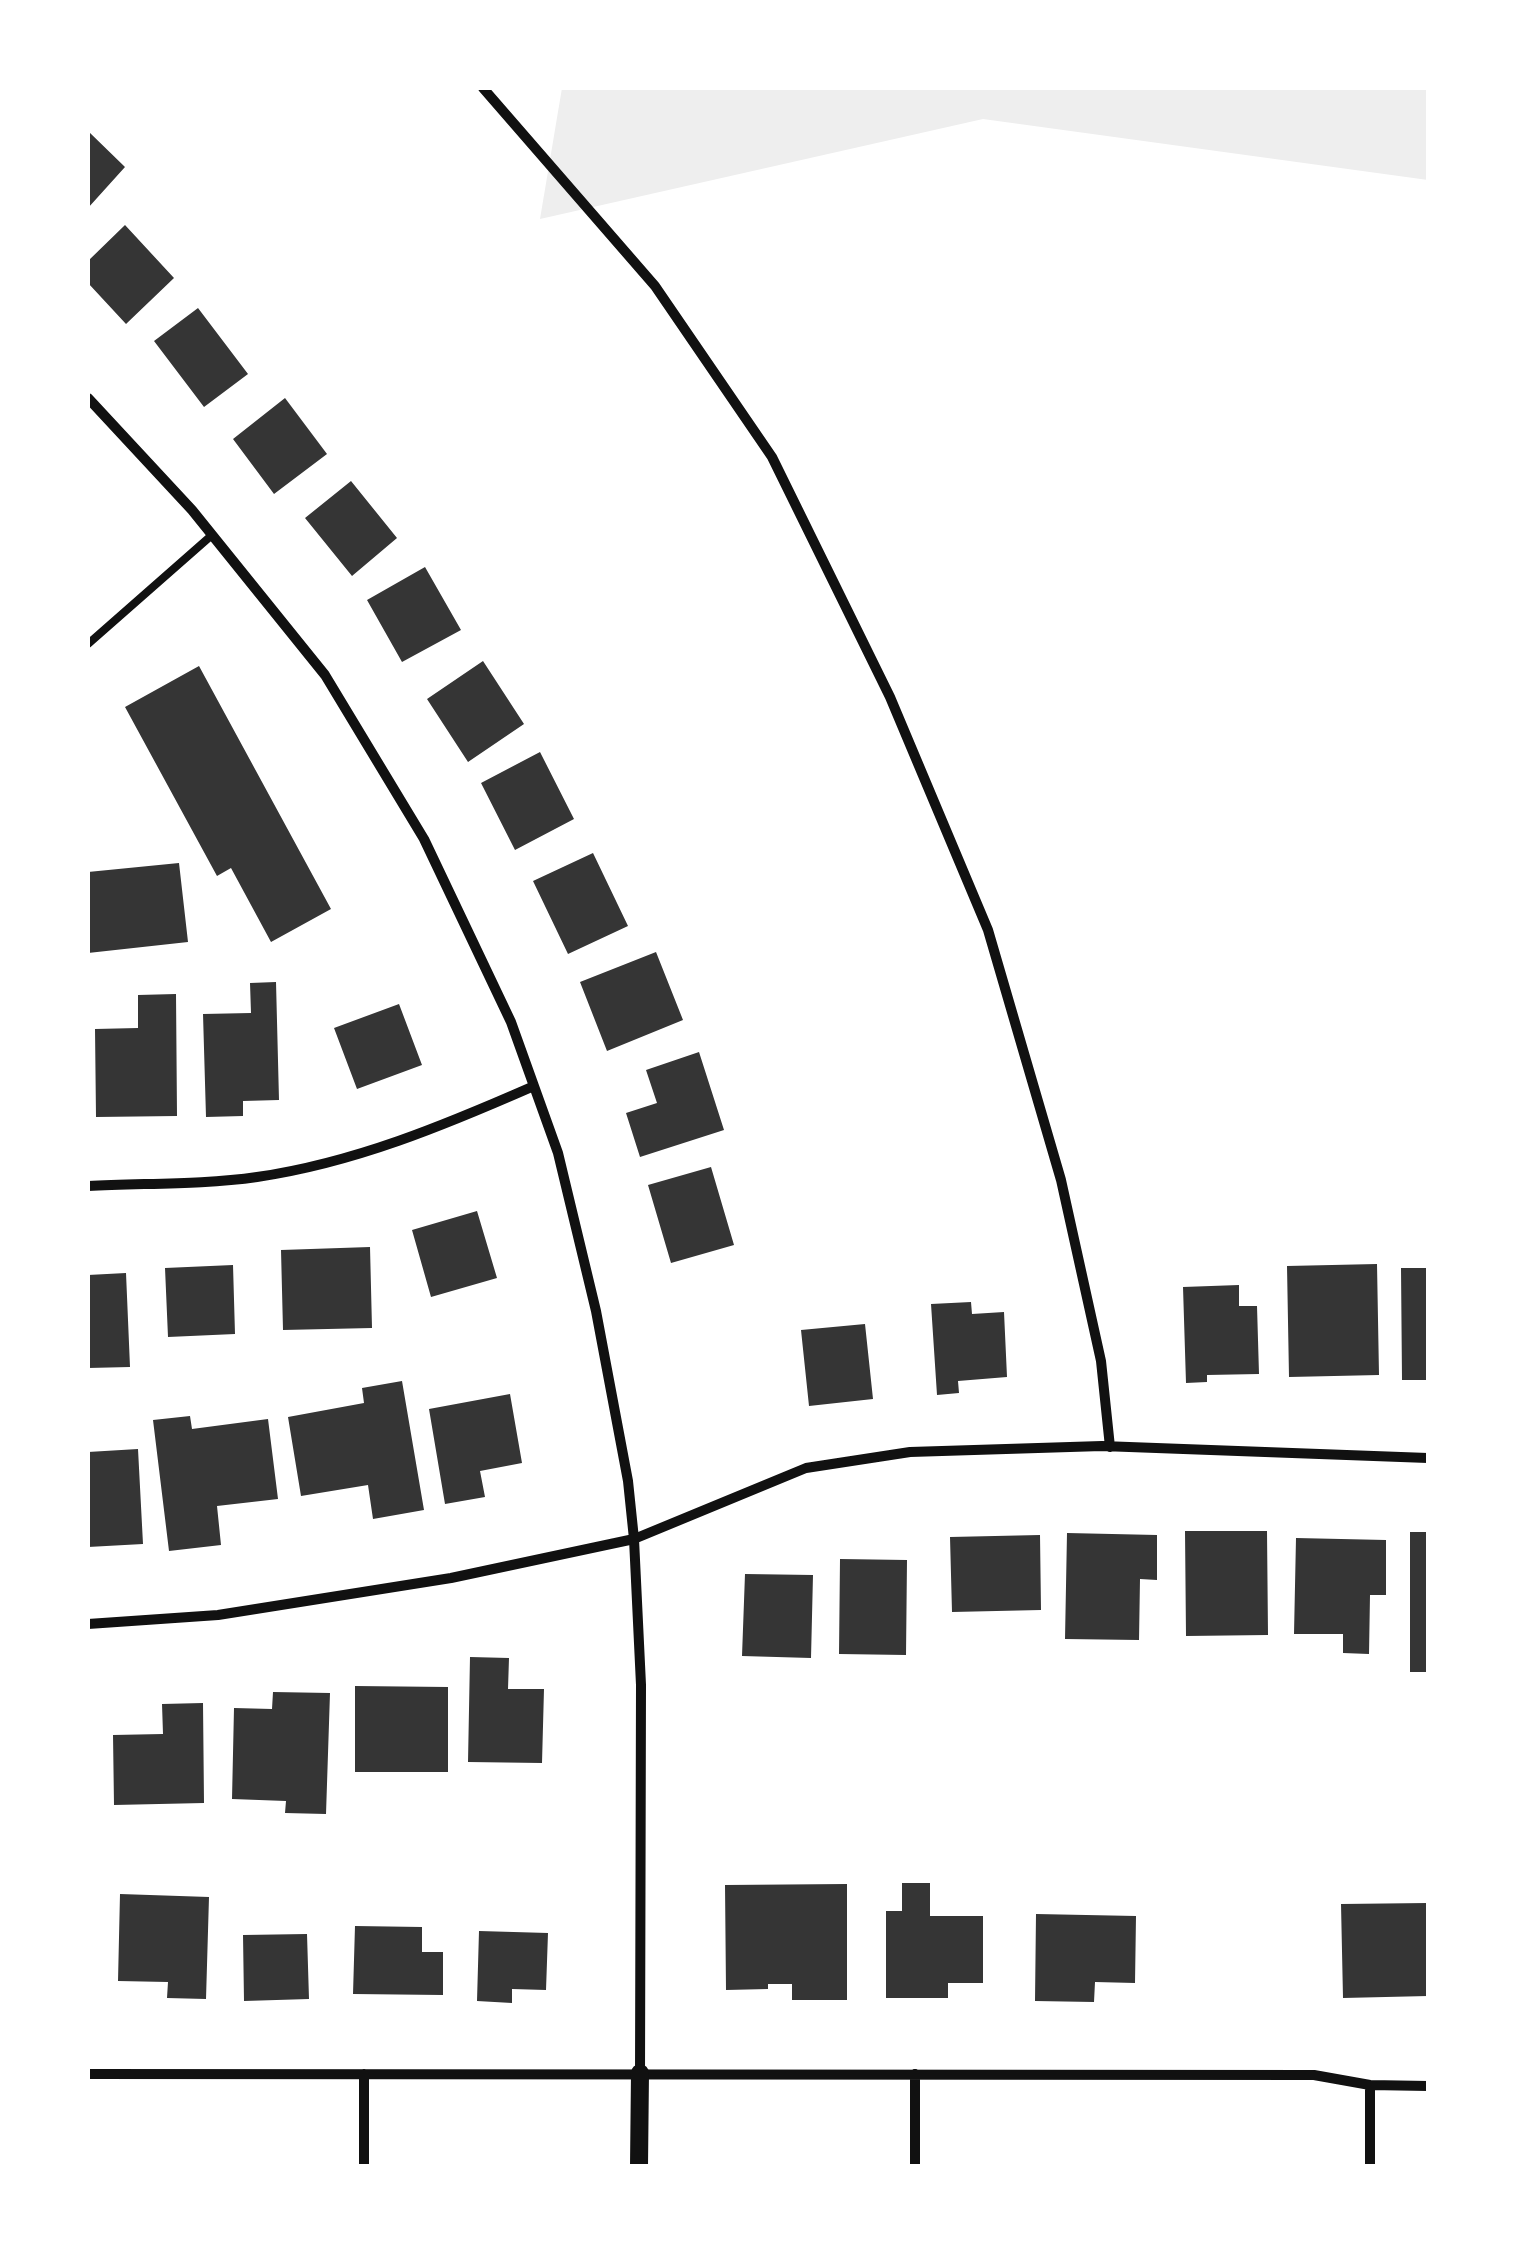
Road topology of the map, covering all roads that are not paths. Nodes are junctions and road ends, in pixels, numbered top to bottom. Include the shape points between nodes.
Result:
1 (483, 88) edge
2 (88, 398) edge
3 (212, 535) junction
4 (88, 644) edge
5 (534, 1086) junction
6 (88, 1186) edge
7 (1110, 1447) junction
8 (1428, 1458) edge
9 (634, 1539) junction
10 (88, 1624) edge
11 (640, 2073) junction
12 (88, 2074) edge
13 (364, 2074) junction
14 (915, 2074) junction
15 (1370, 2086) junction
16 (1428, 2086) edge
17 (364, 2166) edge
18 (639, 2166) edge
19 (915, 2166) edge
20 (1370, 2166) edge

1 - 7 street via 656,286 772,458 890,697 988,930 1061,1180 1101,1361
2 - 3 street
3 - 4 lane
3 - 5 street via 324,674 424,839 511,1022
5 - 6 street via 448,1124 336,1161 254,1177
5 - 9 street via 558,1153 596,1311
7 - 8 street
7 - 9 street via 910,1452 806,1468
9 - 10 street via 336,1598 218,1616
9 - 11 street via 641,1685
11 - 13 street
11 - 14 street
11 - 18 street
12 - 13 street
13 - 17 street
14 - 15 street via 1314,2076
14 - 19 street
15 - 16 street
15 - 20 street

